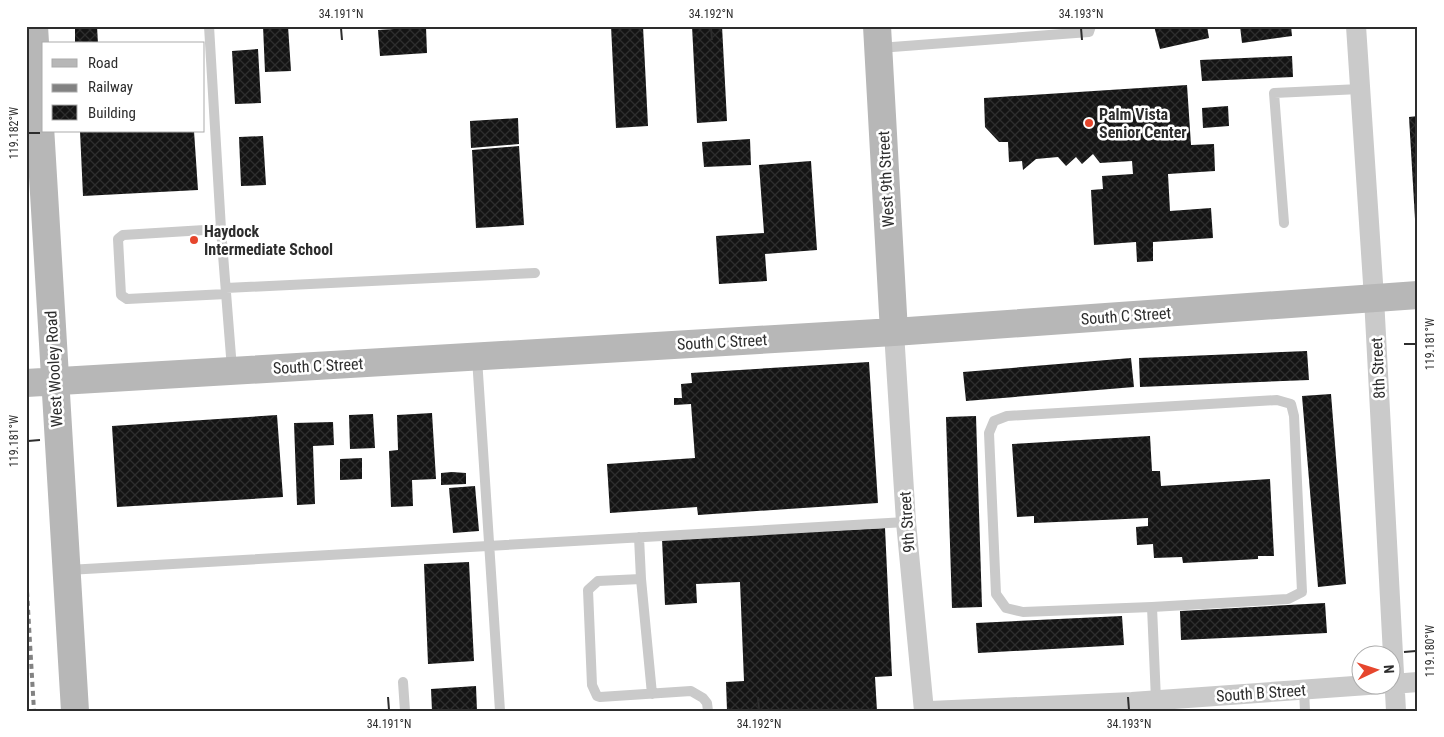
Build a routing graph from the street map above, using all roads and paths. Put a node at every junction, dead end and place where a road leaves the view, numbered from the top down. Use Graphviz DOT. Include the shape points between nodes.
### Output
graph roads {
  1 [pos="34,26"];
  2 [pos="209,26"];
  3 [pos="1092,26"];
  4 [pos="1356,26"];
  5 [pos="878,37"];
  6 [pos="1360,89"];
  7 [pos="1284,223"];
  8 [pos="221,229"];
  9 [pos="535,273"];
  10 [pos="226,291"];
  11 [pos="1418,295"];
  12 [pos="1374,298"];
  13 [pos="894,332"];
  14 [pos="477,357"];
  15 [pos="232,371"];
  16 [pos="55,381"];
  17 [pos="26,383"];
  18 [pos="906,522"];
  19 [pos="638,537"];
  20 [pos="489,546"];
  21 [pos="66,570"];
  22 [pos="641,579"];
  23 [pos="1152,608"];
  24 [pos="1387,644"];
  25 [pos="403,682"];
  26 [pos="1418,682"];
  27 [pos="1402,683"];
  28 [pos="1352,687"];
  29 [pos="1304,690"];
  30 [pos="652,694"];
  31 [pos="1392,694"];
  32 [pos="1156,700"];
  33 [pos="1132,706"];
  34 [pos="75,711"];
  35 [pos="405,711"];
  36 [pos="500,711"];
  37 [pos="708,711"];
  38 [pos="924,711"];
  39 [pos="930,711"];
  40 [pos="1305,711"];
  41 [pos="1396,711"];
  1 -- 16 [label="street, West Wooley Road"];
  2 -- 8 [label="lane"];
  3 -- 5 [label="lane" via="1089,32"];
  4 -- 6 [label="street, 8th Street"];
  5 -- 13 [label="street, West 9th Street"];
  6 -- 7 [label="lane" via="1274,93"];
  6 -- 12 [label="street, 8th Street"];
  8 -- 10 [label="lane"];
  8 -- 10 [label="lane" via="123,234 118,239 120,295 127,298"];
  9 -- 10 [label="lane"];
  10 -- 15 [label="lane"];
  11 -- 12 [label="street, South C Street"];
  12 -- 13 [label="street, South C Street"];
  12 -- 24 [label="street, 8th Street"];
  13 -- 14 [label="street, South C Street"];
  13 -- 18 [label="street, 9th Street"];
  14 -- 15 [label="street, South C Street"];
  14 -- 20 [label="lane"];
  15 -- 16 [label="street, South C Street"];
  16 -- 17 [label="street, South C Street"];
  16 -- 21 [label="street, West Wooley Road"];
  18 -- 19 [label="lane"];
  18 -- 38 [label="street, 9th Street"];
  19 -- 20 [label="lane"];
  19 -- 22 [label="lane"];
  20 -- 21 [label="lane"];
  20 -- 36 [label="lane"];
  21 -- 34 [label="street, West Wooley Road"];
  22 -- 30 [label="lane"];
  22 -- 30 [label="lane" via="598,581 588,590 592,685 600,697"];
  23 -- 23 [label="lane" via="1288,599 1302,592 1291,404 1277,400 1007,416 994,421 989,433 996,594 1006,608 1023,612"];
  23 -- 32 [label="lane"];
  25 -- 35 [label="lane"];
  26 -- 27 [label="street, South B Street"];
  28 -- 29 [label="street, South B Street"];
  29 -- 32 [label="street, South B Street"];
  29 -- 40 [label="lane"];
  30 -- 37 [label="lane" via="691,691 707,703"];
  31 -- 41 [label="street, 8th Street"];
  32 -- 33 [label="street, South B Street"];
  33 -- 39 [label="street, South B Street"];
}
